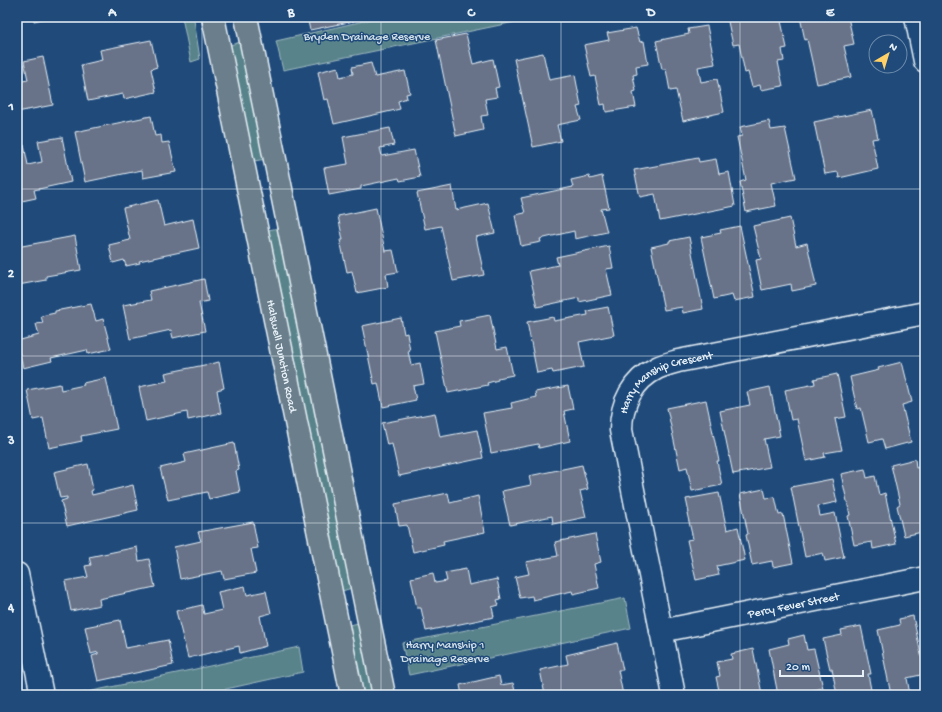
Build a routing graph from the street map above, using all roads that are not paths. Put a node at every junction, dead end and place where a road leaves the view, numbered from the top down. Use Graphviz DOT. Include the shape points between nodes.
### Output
graph roads {
  1 [pos="213,17"];
  2 [pos="246,17"];
  3 [pos="916,17"];
  4 [pos="925,61"];
  5 [pos="282,191"];
  6 [pos="251,197"];
  7 [pos="925,313"];
  8 [pos="17,574"];
  9 [pos="925,578"];
  10 [pos="661,631"];
  11 [pos="42,695"];
  12 [pos="352,695"];
  13 [pos="384,695"];
  14 [pos="674,695"];
  1 -- 6 [label="main road, Halswell Junction Road"];
  2 -- 5 [label="main road"];
  3 -- 4 [label="street"];
  5 -- 6 [label="main road"];
  5 -- 13 [label="main road"];
  6 -- 12 [label="main road, Halswell Junction Road"];
  7 -- 10 [label="street, Harry Manship Crescent" via="678,361 658,367 642,377 632,389 625,402 621,430"];
  8 -- 11 [label="street"];
  9 -- 10 [label="street, Percy Fever Street"];
  10 -- 14 [label="street, Harry Manship Crescent"];
}
